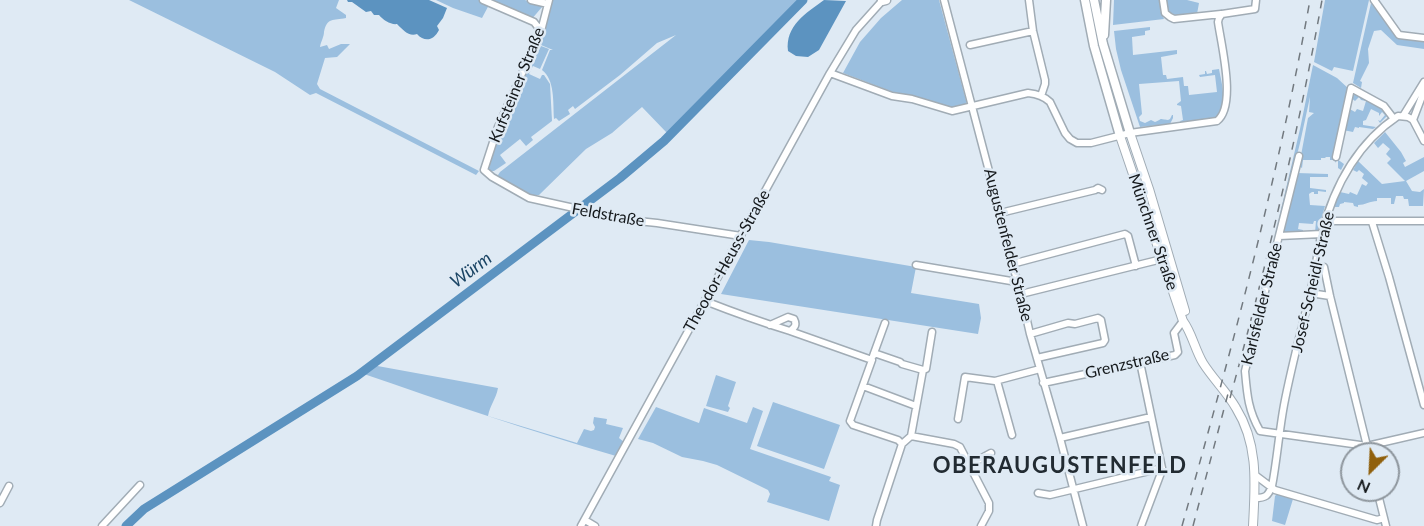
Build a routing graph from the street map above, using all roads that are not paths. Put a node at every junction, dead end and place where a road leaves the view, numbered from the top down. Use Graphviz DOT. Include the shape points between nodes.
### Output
graph roads {
  1 [pos="483,0"];
  2 [pos="531,0"];
  3 [pos="883,0"];
  4 [pos="944,0"];
  5 [pos="1029,0"];
  6 [pos="1079,0"];
  7 [pos="1085,0"];
  8 [pos="1094,0"];
  9 [pos="1106,0"];
  10 [pos="1163,0"];
  11 [pos="1256,0"];
  12 [pos="1374,0"];
  13 [pos="548,2"];
  14 [pos="1222,14"];
  15 [pos="541,31"];
  16 [pos="1033,31"];
  17 [pos="1424,38"];
  18 [pos="1092,40"];
  19 [pos="1103,44"];
  20 [pos="970,45"];
  21 [pos="830,73"];
  22 [pos="1424,82"];
  23 [pos="1424,91"];
  24 [pos="1041,96"];
  25 [pos="972,107"];
  26 [pos="1403,116"];
  27 [pos="1394,119"];
  28 [pos="1413,120"];
  29 [pos="1130,133"];
  30 [pos="1120,136"];
  31 [pos="1424,141"];
  32 [pos="1299,156"];
  33 [pos="1336,157"];
  34 [pos="484,170"];
  35 [pos="1102,190"];
  36 [pos="1000,213"];
  37 [pos="1326,221"];
  38 [pos="1424,221"];
  39 [pos="1372,222"];
  40 [pos="1322,234"];
  41 [pos="741,236"];
  42 [pos="1279,237"];
  43 [pos="1162,259"];
  44 [pos="1012,264"];
  45 [pos="916,265"];
  46 [pos="1136,266"];
  47 [pos="1324,267"];
  48 [pos="1017,282"];
  49 [pos="1310,293"];
  50 [pos="1020,294"];
  51 [pos="1330,296"];
  52 [pos="705,301"];
  53 [pos="885,323"];
  54 [pos="1185,324"];
  55 [pos="770,325"];
  56 [pos="790,331"];
  57 [pos="932,332"];
  58 [pos="1030,334"];
  59 [pos="873,356"];
  60 [pos="1037,358"];
  61 [pos="1140,362"];
  62 [pos="1040,369"];
  63 [pos="923,370"];
  64 [pos="997,381"];
  65 [pos="1043,382"];
  66 [pos="863,386"];
  67 [pos="1424,405"];
  68 [pos="916,406"];
  69 [pos="1151,417"];
  70 [pos="958,419"];
  71 [pos="1424,433"];
  72 [pos="1280,434"];
  73 [pos="1012,435"];
  74 [pos="911,436"];
  75 [pos="1060,438"];
  76 [pos="1340,442"];
  77 [pos="1366,442"];
  78 [pos="1385,442"];
  79 [pos="902,444"];
  80 [pos="991,453"];
  81 [pos="969,465"];
  82 [pos="1162,468"];
  83 [pos="1255,475"];
  84 [pos="140,485"];
  85 [pos="9,486"];
  86 [pos="1272,486"];
  87 [pos="1073,490"];
  88 [pos="1038,493"];
  89 [pos="1255,498"];
  90 [pos="1380,502"];
  91 [pos="0,503"];
  92 [pos="1384,518"];
  93 [pos="583,523"];
  94 [pos="102,526"];
  95 [pos="595,526"];
  96 [pos="876,526"];
  97 [pos="981,526"];
  98 [pos="1083,526"];
  99 [pos="1141,526"];
  100 [pos="1253,526"];
  101 [pos="1386,526"];
  1 -- 15 [label="street" via="534,22"];
  2 -- 13 [label="street"];
  3 -- 21 [label="street, Theodor-Heuss-Straße" via="856,30"];
  4 -- 25 [label="street, Augustenfelder Straße"];
  5 -- 16 [label="street"];
  6 -- 18 [label="highway"];
  7 -- 18 [label="highway"];
  8 -- 19 [label="highway"];
  9 -- 19 [label="highway"];
  10 -- 14 [label="street" via="1165,13 1174,18"];
  11 -- 14 [label="street" via="1255,9"];
  12 -- 17 [label="street" via="1401,37"];
  13 -- 15 [label="street, Kufsteiner Straße"];
  14 -- 29 [label="street" via="1218,22 1227,102 1221,118"];
  15 -- 34 [label="street, Kufsteiner Straße" via="498,127"];
  16 -- 20 [label="street"];
  16 -- 24 [label="street" via="1045,80"];
  18 -- 30 [label="highway"];
  19 -- 29 [label="highway"];
  21 -- 25 [label="street" via="892,96 952,111"];
  21 -- 41 [label="street, Theodor-Heuss-Straße"];
  22 -- 26 [label="street"];
  23 -- 28 [label="street"];
  24 -- 25 [label="street" via="1028,93"];
  24 -- 30 [label="street" via="1050,102 1065,133 1077,143 1090,144"];
  25 -- 36 [label="street, Augustenfelder Straße"];
  26 -- 27 [label="street, Josef-Scheidl-Straße"];
  26 -- 28 [label="street"];
  27 -- 33 [label="street" via="1384,106 1351,88"];
  27 -- 37 [label="street, Josef-Scheidl-Straße" via="1378,132 1342,178"];
  28 -- 31 [label="street"];
  29 -- 30 [label="street"];
  29 -- 54 [label="main road, Münchner Straße" via="1188,320"];
  30 -- 43 [label="main road, Münchner Straße"];
  32 -- 42 [label="street, Karlsfelder Straße"];
  34 -- 41 [label="street, Feldstraße" via="529,198 628,220"];
  35 -- 36 [label="street"];
  36 -- 44 [label="street, Augustenfelder Straße"];
  37 -- 39 [label="street"];
  37 -- 40 [label="street, Josef-Scheidl-Straße"];
  38 -- 39 [label="street"];
  39 -- 67 [label="street"];
  40 -- 42 [label="street"];
  40 -- 49 [label="street, Josef-Scheidl-Straße"];
  41 -- 52 [label="street, Theodor-Heuss-Straße"];
  42 -- 72 [label="street, Karlsfelder Straße" via="1245,371 1252,418 1260,431"];
  43 -- 46 [label="street"];
  43 -- 54 [label="main road, Münchner Straße"];
  44 -- 46 [label="street" via="1125,234"];
  44 -- 48 [label="street, Augustenfelder Straße"];
  45 -- 48 [label="street"];
  46 -- 50 [label="street"];
  47 -- 51 [label="street"];
  48 -- 50 [label="street, Augustenfelder Straße"];
  49 -- 51 [label="street"];
  49 -- 72 [label="street, Josef-Scheidl-Straße"];
  50 -- 58 [label="street, Augustenfelder Straße"];
  51 -- 77 [label="street"];
  52 -- 55 [label="street"];
  52 -- 93 [label="street, Theodor-Heuss-Straße"];
  53 -- 59 [label="street"];
  54 -- 61 [label="street, Grenzstraße" via="1174,333 1177,354"];
  54 -- 83 [label="main road, Münchner Straße" via="1202,360 1243,419"];
  55 -- 56 [label="street"];
  55 -- 56 [label="street" via="791,317 796,325"];
  56 -- 59 [label="street"];
  57 -- 63 [label="street"];
  58 -- 60 [label="street, Augustenfelder Straße"];
  58 -- 60 [label="street" via="1068,323 1101,320 1103,343"];
  59 -- 63 [label="street"];
  59 -- 66 [label="street"];
  60 -- 62 [label="street, Augustenfelder Straße"];
  61 -- 65 [label="street, Grenzstraße"];
  61 -- 69 [label="street"];
  62 -- 64 [label="street"];
  62 -- 65 [label="street, Augustenfelder Straße"];
  63 -- 68 [label="street"];
  64 -- 70 [label="street" via="965,377"];
  64 -- 73 [label="street"];
  65 -- 75 [label="street, Augustenfelder Straße"];
  66 -- 68 [label="street"];
  66 -- 79 [label="street" via="851,423"];
  68 -- 74 [label="street"];
  69 -- 75 [label="street"];
  69 -- 82 [label="street"];
  71 -- 78 [label="street"];
  72 -- 76 [label="street, Karlsfelder Straße"];
  72 -- 86 [label="street, Josef-Scheidl-Straße"];
  74 -- 79 [label="street"];
  74 -- 81 [label="street" via="960,447"];
  75 -- 87 [label="street, Augustenfelder Straße"];
  79 -- 96 [label="street"];
  80 -- 81 [label="street"];
  81 -- 97 [label="street" via="989,503"];
  82 -- 87 [label="street"];
  82 -- 99 [label="street"];
  83 -- 86 [label="street"];
  83 -- 89 [label="main road, Münchner Straße"];
  84 -- 94 [label="street"];
  85 -- 91 [label="street"];
  86 -- 89 [label="street" via="1268,495"];
  86 -- 92 [label="street" via="1377,520"];
  87 -- 88 [label="street" via="1050,495"];
  87 -- 98 [label="street, Augustenfelder Straße"];
  89 -- 100 [label="main road, Münchner Straße"];
  90 -- 92 [label="street"];
  92 -- 101 [label="street"];
  93 -- 95 [label="street"];
}
